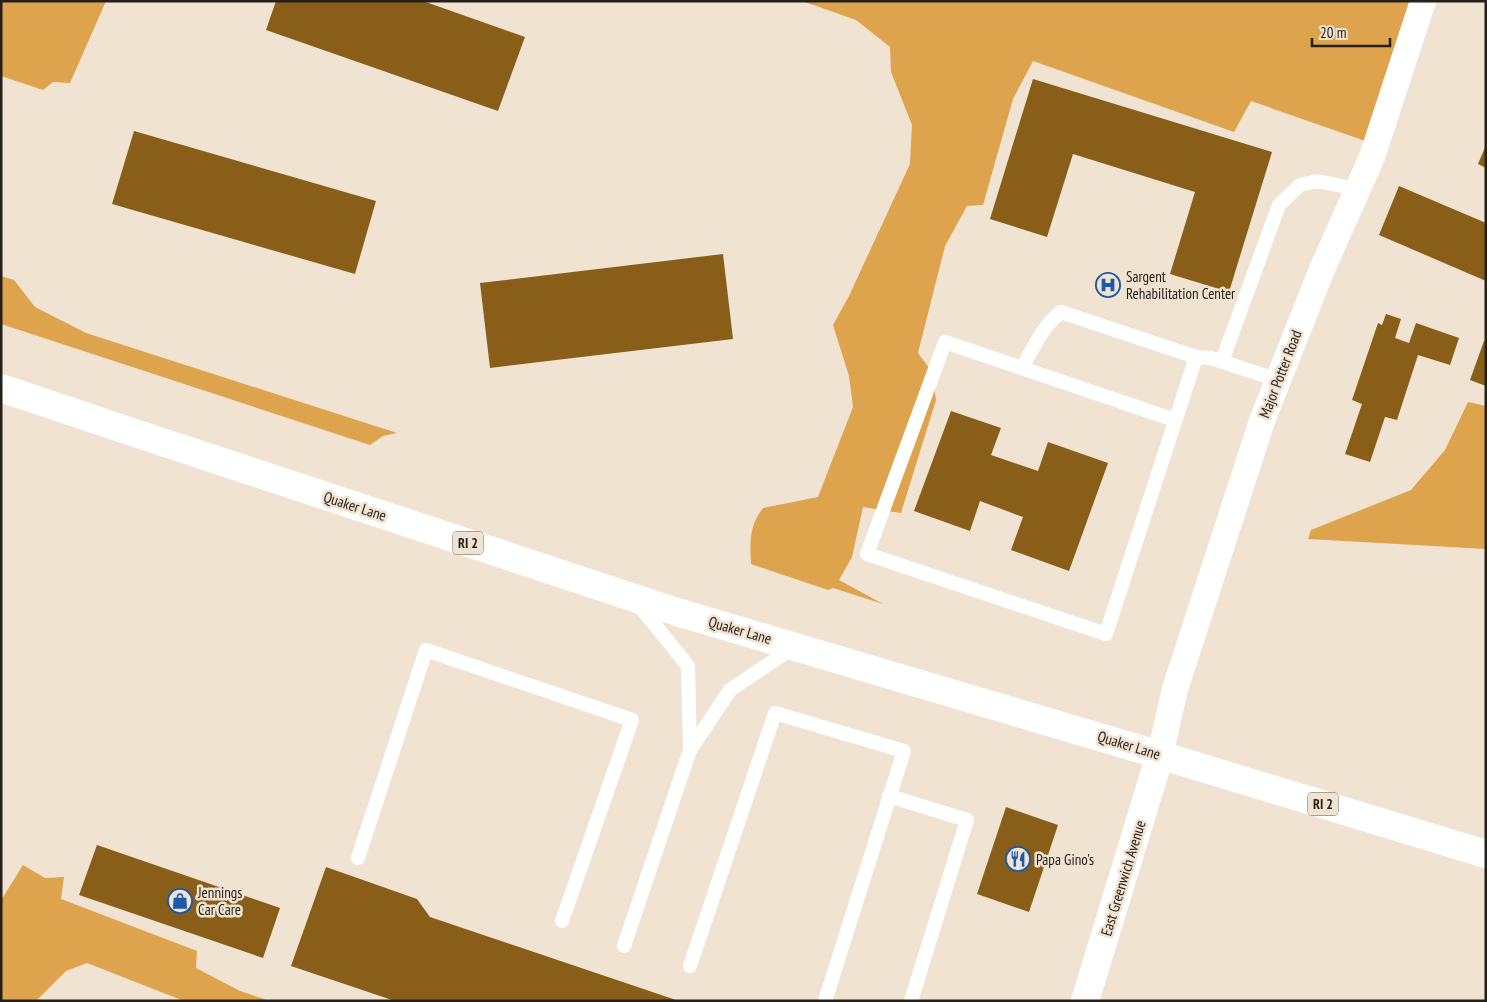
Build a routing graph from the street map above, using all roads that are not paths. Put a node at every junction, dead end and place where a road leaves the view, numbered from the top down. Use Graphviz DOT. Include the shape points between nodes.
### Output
graph roads {
  1 [pos="1423,1"];
  2 [pos="1357,190"];
  3 [pos="1196,357"];
  4 [pos="1222,361"];
  5 [pos="1022,368"];
  6 [pos="1278,380"];
  7 [pos="1,388"];
  8 [pos="1175,420"];
  9 [pos="632,597"];
  10 [pos="795,646"];
  11 [pos="690,750"];
  12 [pos="1160,755"];
  13 [pos="890,796"];
  14 [pos="1486,854"];
  15 [pos="358,858"];
  16 [pos="562,921"];
  17 [pos="624,946"];
  18 [pos="690,966"];
  19 [pos="825,1001"];
  20 [pos="911,1001"];
  21 [pos="1086,1001"];
  1 -- 2 [label="street, Major Potter Road" via="1372,157"];
  2 -- 4 [label="lane" via="1317,181 1300,185 1279,205"];
  2 -- 6 [label="street, Major Potter Road"];
  3 -- 4 [label="lane"];
  3 -- 5 [label="lane" via="1061,312 1043,333"];
  3 -- 8 [label="lane"];
  4 -- 6 [label="lane"];
  5 -- 8 [label="lane"];
  5 -- 8 [label="lane" via="945,342 867,554 1106,634"];
  6 -- 12 [label="street, Major Potter Road" via="1175,689"];
  7 -- 9 [label="main road, Quaker Lane / RI 2"];
  9 -- 10 [label="main road, Quaker Lane / RI 2"];
  9 -- 11 [label="lane" via="688,666"];
  10 -- 11 [label="lane" via="730,690"];
  10 -- 12 [label="main road, Quaker Lane / RI 2"];
  11 -- 17 [label="lane"];
  12 -- 14 [label="main road, Quaker Lane / RI 2"];
  12 -- 21 [label="main road, East Greenwich Avenue"];
  13 -- 18 [label="lane" via="904,751 775,713"];
  13 -- 19 [label="lane"];
  13 -- 20 [label="lane" via="967,820"];
  15 -- 16 [label="lane" via="426,650 632,720"];
}
